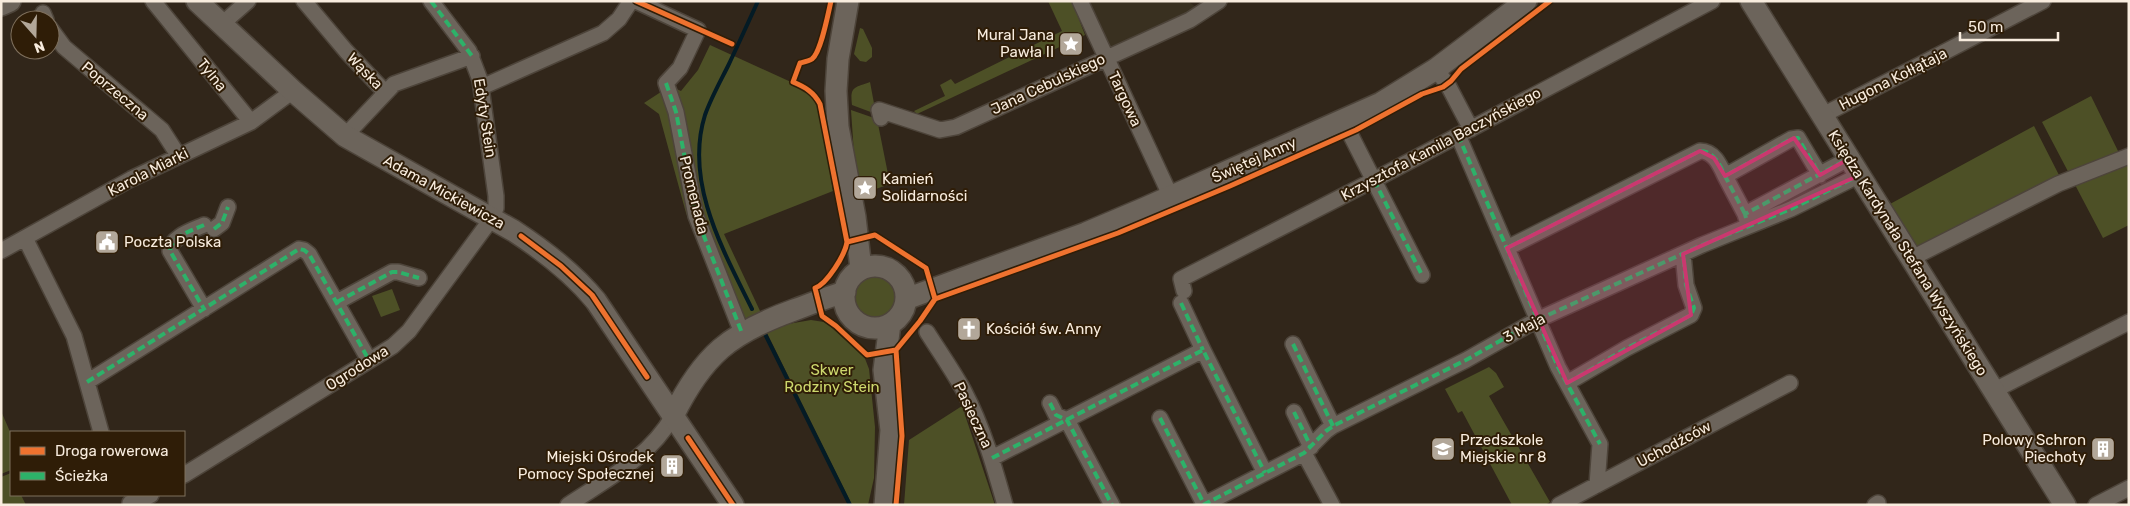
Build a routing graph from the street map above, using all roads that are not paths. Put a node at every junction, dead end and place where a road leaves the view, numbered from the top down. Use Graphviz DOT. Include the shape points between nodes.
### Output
graph roads {
  1 [pos="10,1"];
  2 [pos="152,1"];
  3 [pos="197,1"];
  4 [pos="248,1"];
  5 [pos="304,1"];
  6 [pos="432,1"];
  7 [pos="631,1"];
  8 [pos="636,1"];
  9 [pos="848,1"];
  10 [pos="1080,1"];
  11 [pos="1526,1"];
  12 [pos="1712,1"];
  13 [pos="1751,1"];
  14 [pos="2043,1"];
  15 [pos="1217,2"];
  16 [pos="1,5"];
  17 [pos="222,24"];
  18 [pos="60,42"];
  19 [pos="472,56"];
  20 [pos="1105,57"];
  21 [pos="1436,69"];
  22 [pos="482,87"];
  23 [pos="293,91"];
  24 [pos="385,92"];
  25 [pos="1823,115"];
  26 [pos="881,118"];
  27 [pos="1343,120"];
  28 [pos="251,122"];
  29 [pos="1464,132"];
  30 [pos="345,136"];
  31 [pos="178,155"];
  32 [pos="2129,156"];
  33 [pos="1855,166"];
  34 [pos="1820,175"];
  35 [pos="1725,176"];
  36 [pos="1374,180"];
  37 [pos="1171,197"];
  38 [pos="228,207"];
  39 [pos="492,218"];
  40 [pos="1747,220"];
  41 [pos="25,238"];
  42 [pos="1507,248"];
  43 [pos="1,251"];
  44 [pos="1684,254"];
  45 [pos="1912,258"];
  46 [pos="870,267"];
  47 [pos="1422,275"];
  48 [pos="419,278"];
  49 [pos="904,290"];
  50 [pos="846,300"];
  51 [pos="337,302"];
  52 [pos="204,309"];
  53 [pos="1537,320"];
  54 [pos="2129,322"];
  55 [pos="890,324"];
  56 [pos="870,327"];
  57 [pos="926,332"];
  58 [pos="742,333"];
  59 [pos="1293,344"];
  60 [pos="1203,350"];
  61 [pos="369,360"];
  62 [pos="884,370"];
  63 [pos="87,382"];
  64 [pos="1567,383"];
  65 [pos="1790,383"];
  66 [pos="1993,391"];
  67 [pos="1050,402"];
  68 [pos="1294,412"];
  69 [pos="673,416"];
  70 [pos="1160,418"];
  71 [pos="1067,420"];
  72 [pos="1333,426"];
  73 [pos="101,431"];
  74 [pos="1308,450"];
  75 [pos="992,458"];
  76 [pos="185,474"];
  77 [pos="1265,474"];
  78 [pos="1597,485"];
  79 [pos="2129,488"];
  80 [pos="149,496"];
  81 [pos="127,501"];
  82 [pos="1203,504"];
  83 [pos="568,505"];
  84 [pos="733,505"];
  85 [pos="885,505"];
  86 [pos="1005,505"];
  87 [pos="1112,505"];
  88 [pos="1332,505"];
  89 [pos="1559,505"];
  90 [pos="2065,505"];
  91 [pos="2096,505"];
  1 -- 16 [label="street"];
  2 -- 28 [label="street, Tylna"];
  3 -- 17 [label="street, Adama Mickiewicza"];
  4 -- 17 [label="street"];
  5 -- 24 [label="street, Wąska"];
  6 -- 19 [label="street, Edyty Stein"];
  7 -- 22 [label="street" via="619,20 603,33"];
  8 -- 58 [label="street, Promenada" via="698,30 680,68 666,83 676,112 696,216"];
  9 -- 46 [label="street" via="838,59 838,127 855,217"];
  10 -- 20 [label="street, Targowa"];
  11 -- 21 [label="street, Świętej Anny"];
  12 -- 29 [label="street, Krzysztofa Kamila Baczyńskiego"];
  13 -- 25 [label="street, Księdza Kardynała Stefana Wyszyńskiego"];
  14 -- 25 [label="street, Hugona Kołłątaja"];
  15 -- 20 [label="street, Jana Cebulskiego" via="1190,20"];
  17 -- 23 [label="street, Adama Mickiewicza"];
  18 -- 31 [label="street, Poprzeczna" via="162,130"];
  19 -- 22 [label="street, Edyty Stein"];
  19 -- 24 [label="street, Wąska" via="399,82"];
  20 -- 26 [label="street, Jana Cebulskiego" via="948,130 931,128 879,110"];
  20 -- 37 [label="street, Targowa"];
  21 -- 27 [label="street, Świętej Anny" via="1386,100"];
  21 -- 29 [label="street" via="1449,87"];
  22 -- 39 [label="street, Edyty Stein" via="496,196"];
  23 -- 28 [label="street, Karola Miarki"];
  23 -- 30 [label="street, Adama Mickiewicza"];
  24 -- 30 [label="street"];
  25 -- 33 [label="street, Księdza Kardynała Stefana Wyszyńskiego"];
  27 -- 36 [label="street"];
  27 -- 37 [label="street, Świętej Anny"];
  28 -- 31 [label="street, Karola Miarki"];
  29 -- 36 [label="street, Krzysztofa Kamila Baczyńskiego"];
  29 -- 42 [label="street"];
  30 -- 39 [label="street, Adama Mickiewicza"];
  31 -- 41 [label="street, Karola Miarki"];
  32 -- 45 [label="street" via="2058,184"];
  33 -- 34 [label="street"];
  33 -- 40 [label="street, 3 Maja" via="1791,209"];
  33 -- 45 [label="street, Księdza Kardynała Stefana Wyszyńskiego"];
  34 -- 35 [label="street" via="1800,141 1794,138"];
  34 -- 40 [label="street"];
  35 -- 40 [label="street"];
  35 -- 42 [label="street" via="1714,158 1700,151"];
  36 -- 47 [label="street"];
  36 -- 60 [label="street, Krzysztofa Kamila Baczyńskiego" via="1180,279 1183,297"];
  37 -- 49 [label="street, Świętej Anny" via="1008,262 960,278"];
  38 -- 52 [label="street" via="222,223 175,240 170,247"];
  39 -- 61 [label="street, Ogrodowa" via="409,331 393,346"];
  39 -- 69 [label="street, Adama Mickiewicza" via="537,247 592,295"];
  40 -- 44 [label="street, 3 Maja"];
  41 -- 43 [label="street, Karola Miarki"];
  41 -- 63 [label="street" via="74,336"];
  42 -- 53 [label="street"];
  44 -- 53 [label="street, 3 Maja"];
  44 -- 64 [label="street" via="1686,285 1694,308 1691,315"];
  45 -- 66 [label="street, Księdza Kardynała Stefana Wyszyńskiego"];
  46 -- 49 [label="street" via="887,268"];
  46 -- 50 [label="street" via="854,275"];
  48 -- 51 [label="street" via="392,272"];
  49 -- 55 [label="street" via="901,313"];
  50 -- 56 [label="street" via="856,320"];
  50 -- 58 [label="street" via="772,317"];
  51 -- 52 [label="street" via="309,254 299,249"];
  51 -- 61 [label="street"];
  52 -- 63 [label="street"];
  53 -- 64 [label="street"];
  53 -- 72 [label="street, 3 Maja" via="1460,363"];
  54 -- 66 [label="street"];
  55 -- 56 [label="street"];
  55 -- 62 [label="street"];
  56 -- 62 [label="street"];
  57 -- 75 [label="street, Pasieczna" via="963,389"];
  58 -- 69 [label="street" via="707,362"];
  59 -- 72 [label="street"];
  60 -- 71 [label="street"];
  60 -- 77 [label="street"];
  61 -- 76 [label="street, Ogrodowa"];
  62 -- 85 [label="street" via="890,430"];
  63 -- 73 [label="street"];
  64 -- 78 [label="street" via="1600,444"];
  65 -- 78 [label="street, Uchodźców"];
  66 -- 90 [label="street, Księdza Kardynała Stefana Wyszyńskiego"];
  67 -- 71 [label="street" via="1056,415"];
  68 -- 74 [label="street"];
  69 -- 83 [label="street" via="660,437 639,458"];
  69 -- 84 [label="street, Adama Mickiewicza"];
  70 -- 82 [label="street"];
  71 -- 75 [label="street"];
  71 -- 87 [label="street"];
  72 -- 74 [label="street, 3 Maja"];
  74 -- 77 [label="street, 3 Maja"];
  74 -- 88 [label="street"];
  75 -- 86 [label="street, Pasieczna"];
  77 -- 82 [label="street, 3 Maja"];
  78 -- 89 [label="street, Uchodźców"];
  79 -- 91 [label="street"];
  80 -- 81 [label="street"];
}
